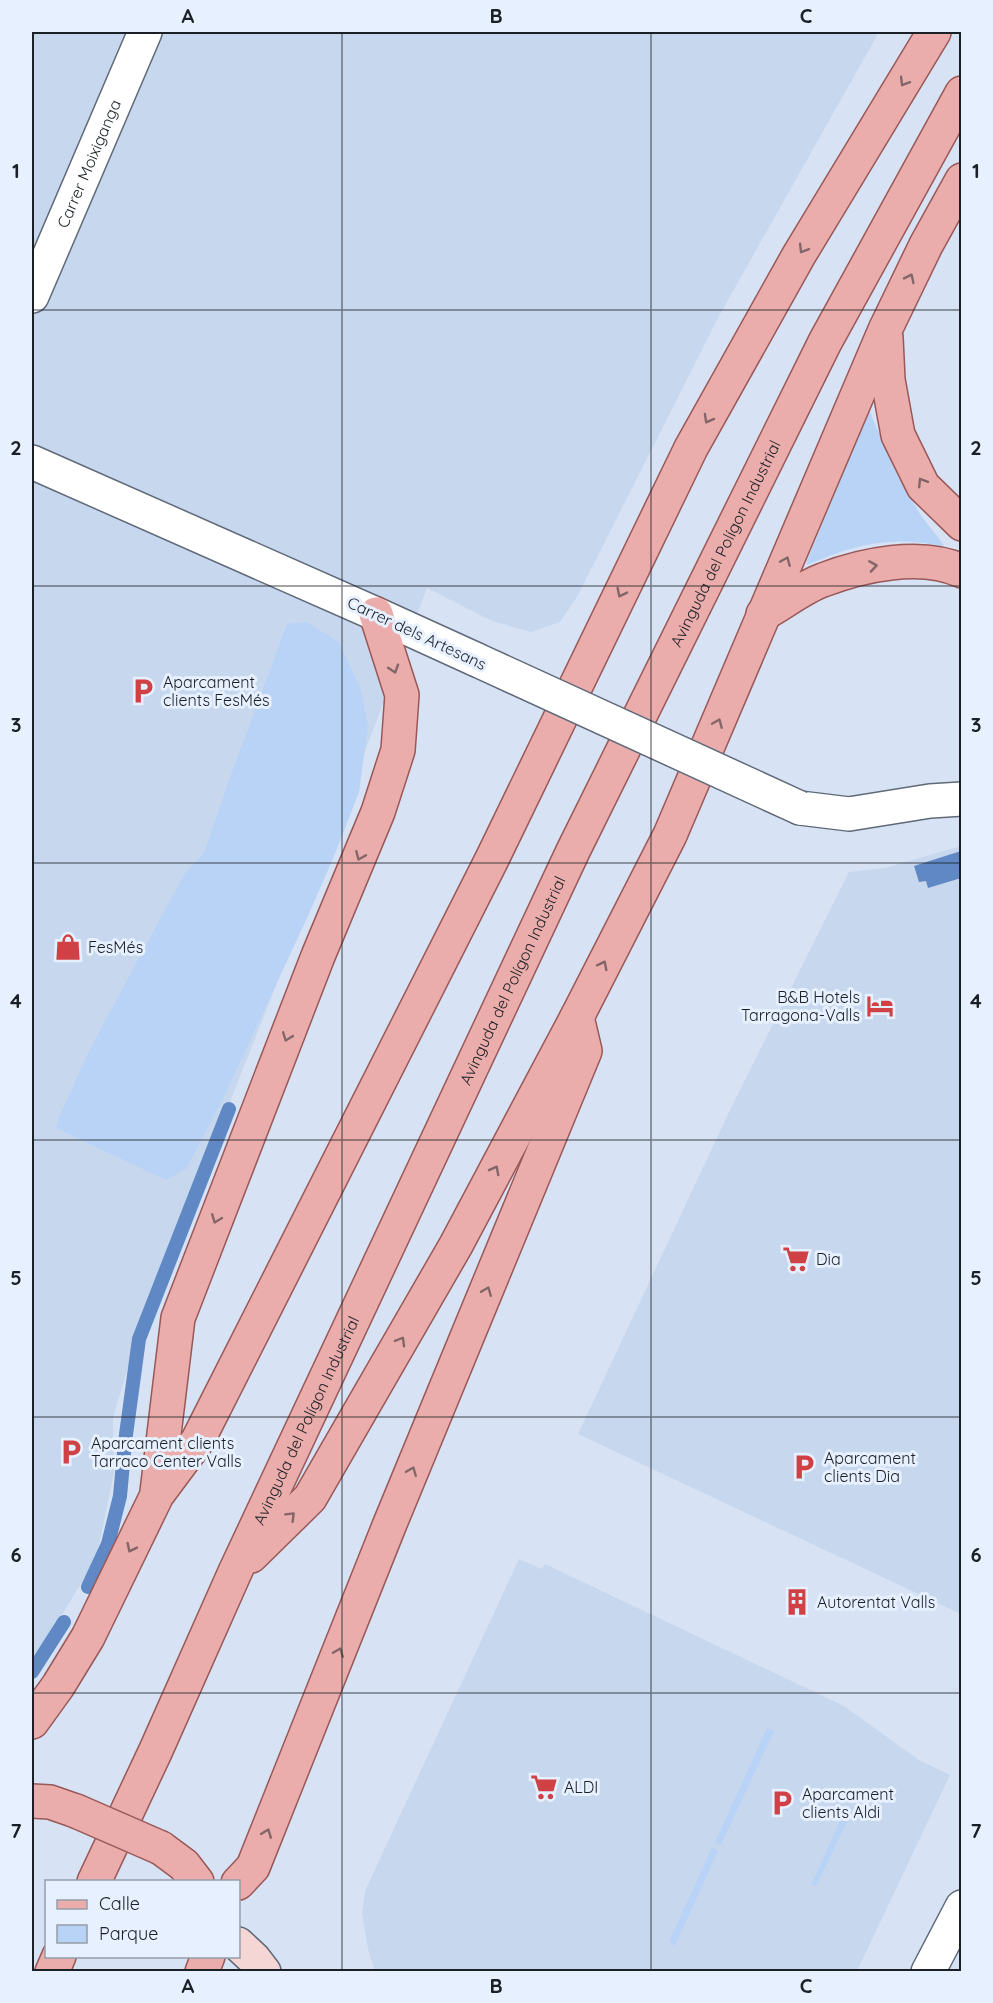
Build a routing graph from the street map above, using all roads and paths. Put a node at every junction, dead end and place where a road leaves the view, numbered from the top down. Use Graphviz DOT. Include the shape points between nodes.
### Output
graph roads {
  1 [pos="145,32"];
  2 [pos="934,32"];
  3 [pos="962,93"];
  4 [pos="962,180"];
  5 [pos="32,296"];
  6 [pos="885,330"];
  7 [pos="32,462"];
  8 [pos="962,524"];
  9 [pos="962,572"];
  10 [pos="376,614"];
  11 [pos="763,614"];
  12 [pos="962,776"];
  13 [pos="946,800"];
  14 [pos="577,1017"];
  15 [pos="157,1495"];
  16 [pos="235,1572"];
  17 [pos="32,1722"];
  18 [pos="32,1801"];
  19 [pos="94,1880"];
  20 [pos="196,1880"];
  21 [pos="240,1881"];
  22 [pos="962,1907"];
  23 [pos="240,1946"];
  24 [pos="264,1971"];
  25 [pos="928,1971"];
  1 -- 5 [label="street, Carrer Moixiganga"];
  2 -- 15 [label="main road, one-way" via="799,255 691,448 492,859 198,1440"];
  3 -- 16 [label="main road, Avinguda del Polígon Industrial" via="825,342 698,596 573,851"];
  6 -- 4 [label="main road, one-way"];
  8 -- 6 [label="main road, one-way" via="923,486 898,435 888,380"];
  11 -- 6 [label="main road, one-way"];
  7 -- 10 [label="street, Carrer dels Artesans"];
  11 -- 9 [label="main road, one-way" via="820,581 871,565 921,562"];
  10 -- 13 [label="street, Carrer dels Artesans, bridge" via="800,808 849,814"];
  10 -- 15 [label="main road, one-way" via="402,695 398,750 378,812 178,1318"];
  14 -- 11 [label="main road, one-way" via="670,835"];
  12 -- 13 [label="street"];
  16 -- 14 [label="main road, one-way" via="310,1498 456,1245"];
  21 -- 14 [label="main road, one-way" via="253,1867 585,1051"];
  15 -- 17 [label="main road, one-way" via="88,1637"];
  16 -- 19 [label="main road, Avinguda del Polígon Industrial"];
  18 -- 20 [label="main road, bridge" via="50,1802 76,1811 161,1848"];
  22 -- 25 [label="street"];
  23 -- 24 [label="main road"];
}
